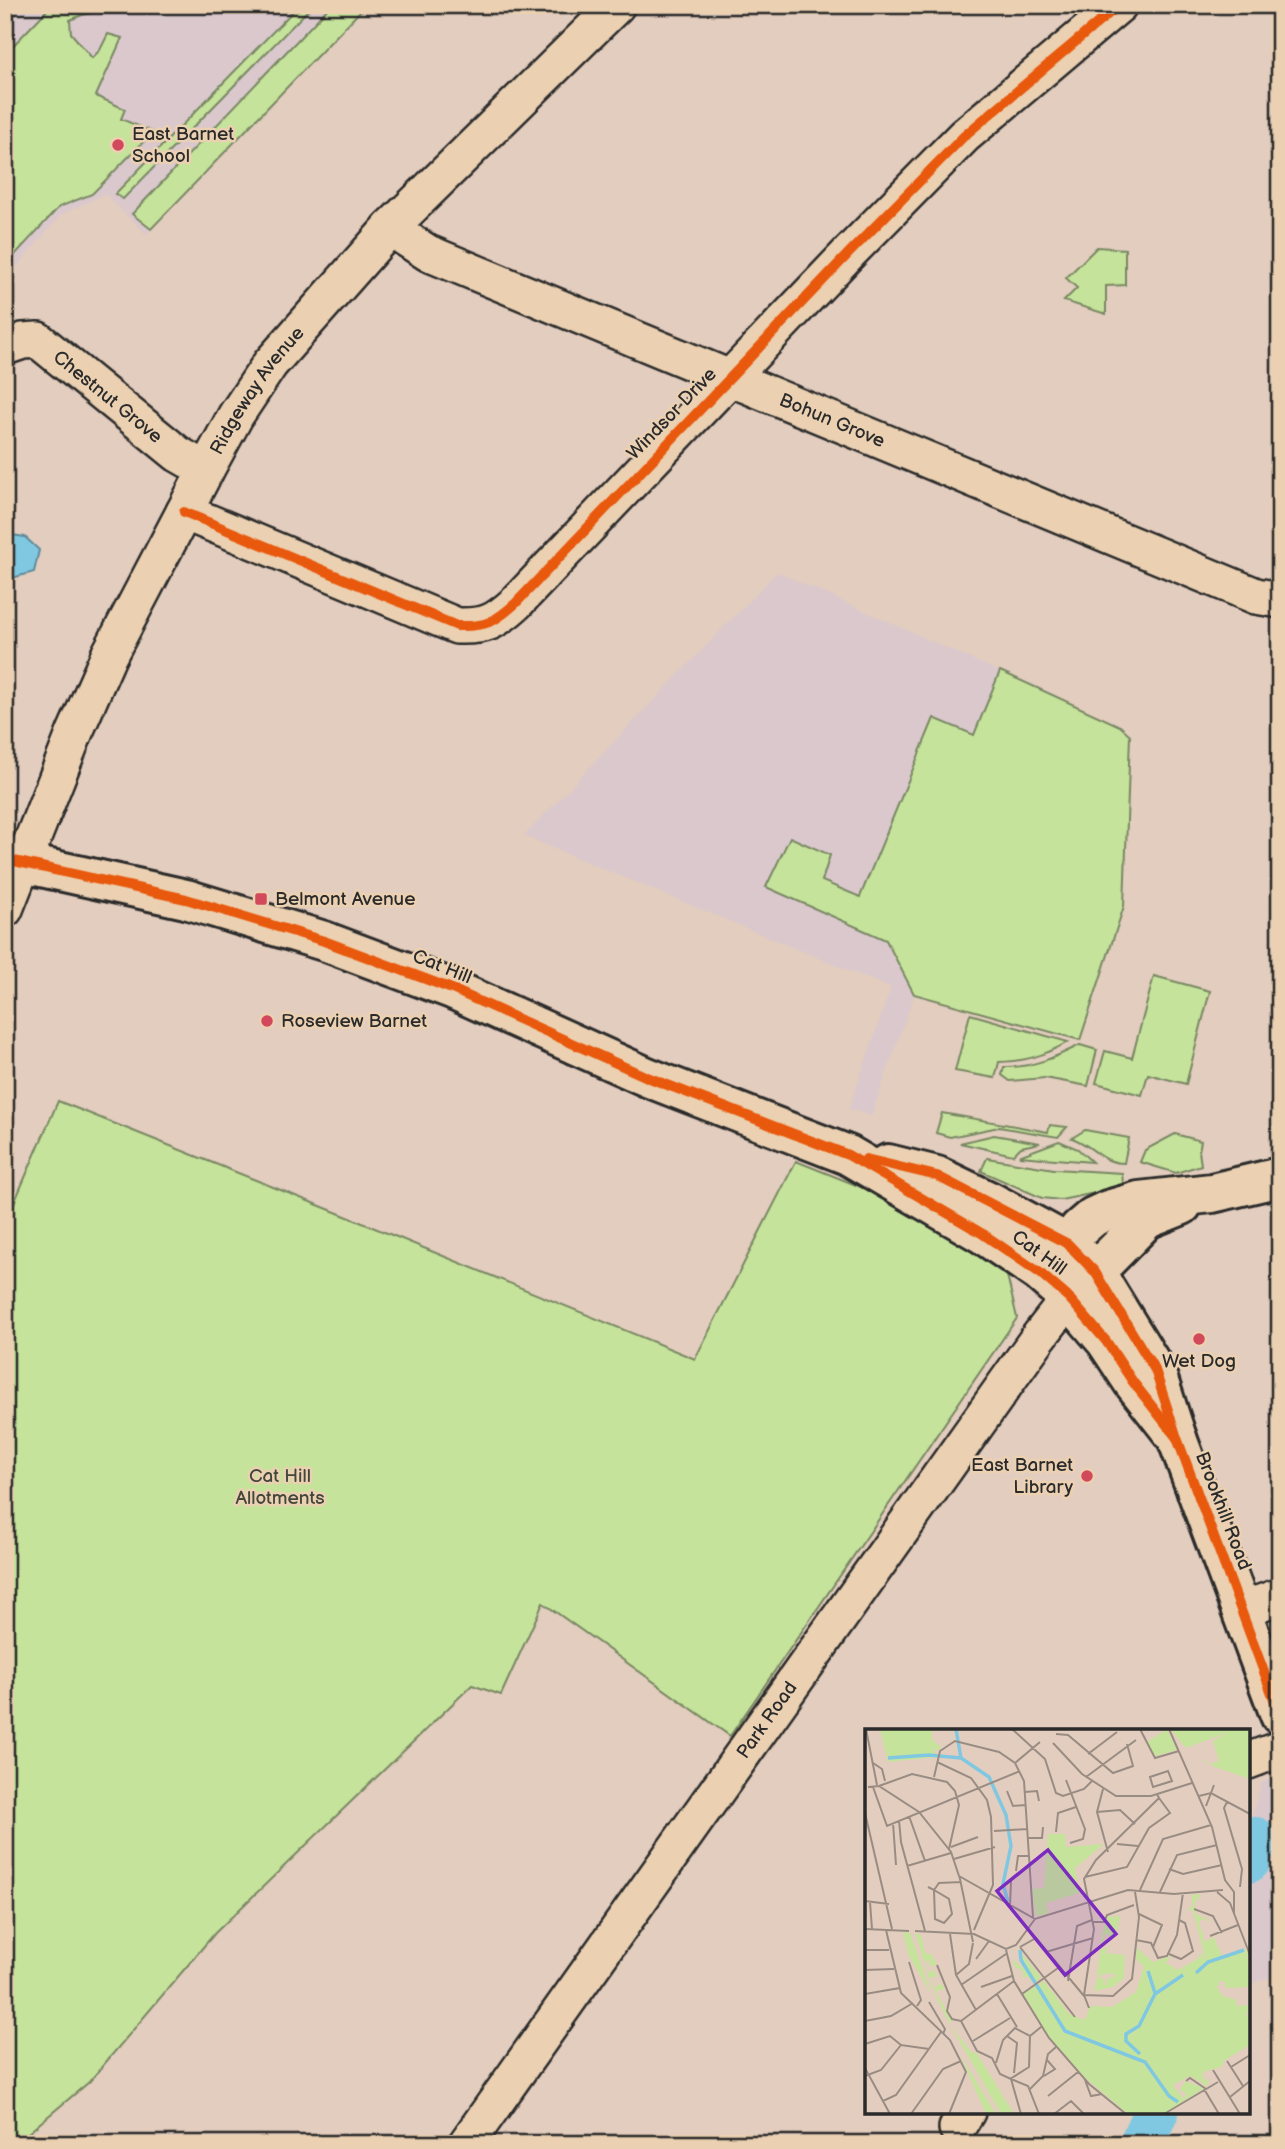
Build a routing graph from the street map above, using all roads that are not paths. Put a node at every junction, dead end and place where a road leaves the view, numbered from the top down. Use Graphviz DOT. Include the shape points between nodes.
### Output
graph roads {
  1 [pos="617,5"];
  2 [pos="1119,5"];
  3 [pos="390,228"];
  4 [pos="5,347"];
  5 [pos="731,378"];
  6 [pos="206,470"];
  7 [pos="184,512"];
  8 [pos="1280,600"];
  9 [pos="15,861"];
  10 [pos="5,909"];
  11 [pos="848,1155"];
  12 [pos="1280,1177"];
  13 [pos="1212,1193"];
  14 [pos="1068,1244"];
  15 [pos="1082,1285"];
  16 [pos="1280,1597"];
  17 [pos="1241,1610"];
  18 [pos="1280,1715"];
  19 [pos="1280,1749"];
  20 [pos="1250,1760"];
  21 [pos="466,2144"];
  1 -- 3 [label="street, Ridgeway Avenue"];
  2 -- 5 [label="street, Windsor Drive" via="964,136"];
  3 -- 5 [label="street, Bohun Grove" via="428,253"];
  3 -- 6 [label="street, Ridgeway Avenue" via="270,364"];
  4 -- 6 [label="street, Chestnut Grove" via="38,340 177,454"];
  5 -- 7 [label="street, Windsor Drive" via="516,603 498,619 479,627 457,626"];
  5 -- 8 [label="street, Bohun Grove" via="1256,596"];
  6 -- 7 [label="street, Ridgeway Avenue"];
  7 -- 9 [label="street, Ridgeway Avenue" via="109,654"];
  9 -- 10 [label="street"];
  9 -- 11 [label="main road, Cat Hill" via="186,900 360,954 513,1015 647,1077"];
  11 -- 14 [label="main road, Cat Hill" via="937,1175"];
  11 -- 15 [label="main road, Cat Hill" via="1040,1273"];
  12 -- 13 [label="main road, Cat Hill"];
  13 -- 14 [label="main road, Cat Hill" via="1139,1201 1108,1210 1093,1217"];
  13 -- 15 [label="main road, Cat Hill" via="1147,1219"];
  14 -- 15 [label="main road, Cat Hill"];
  15 -- 17 [label="main road, Brookhill Road" via="1106,1341 1177,1438"];
  15 -- 21 [label="street, Park Road" via="1038,1338"];
  16 -- 17 [label="street"];
  17 -- 18 [label="main road, Brookhill Road"];
  19 -- 20 [label="street"];
}
